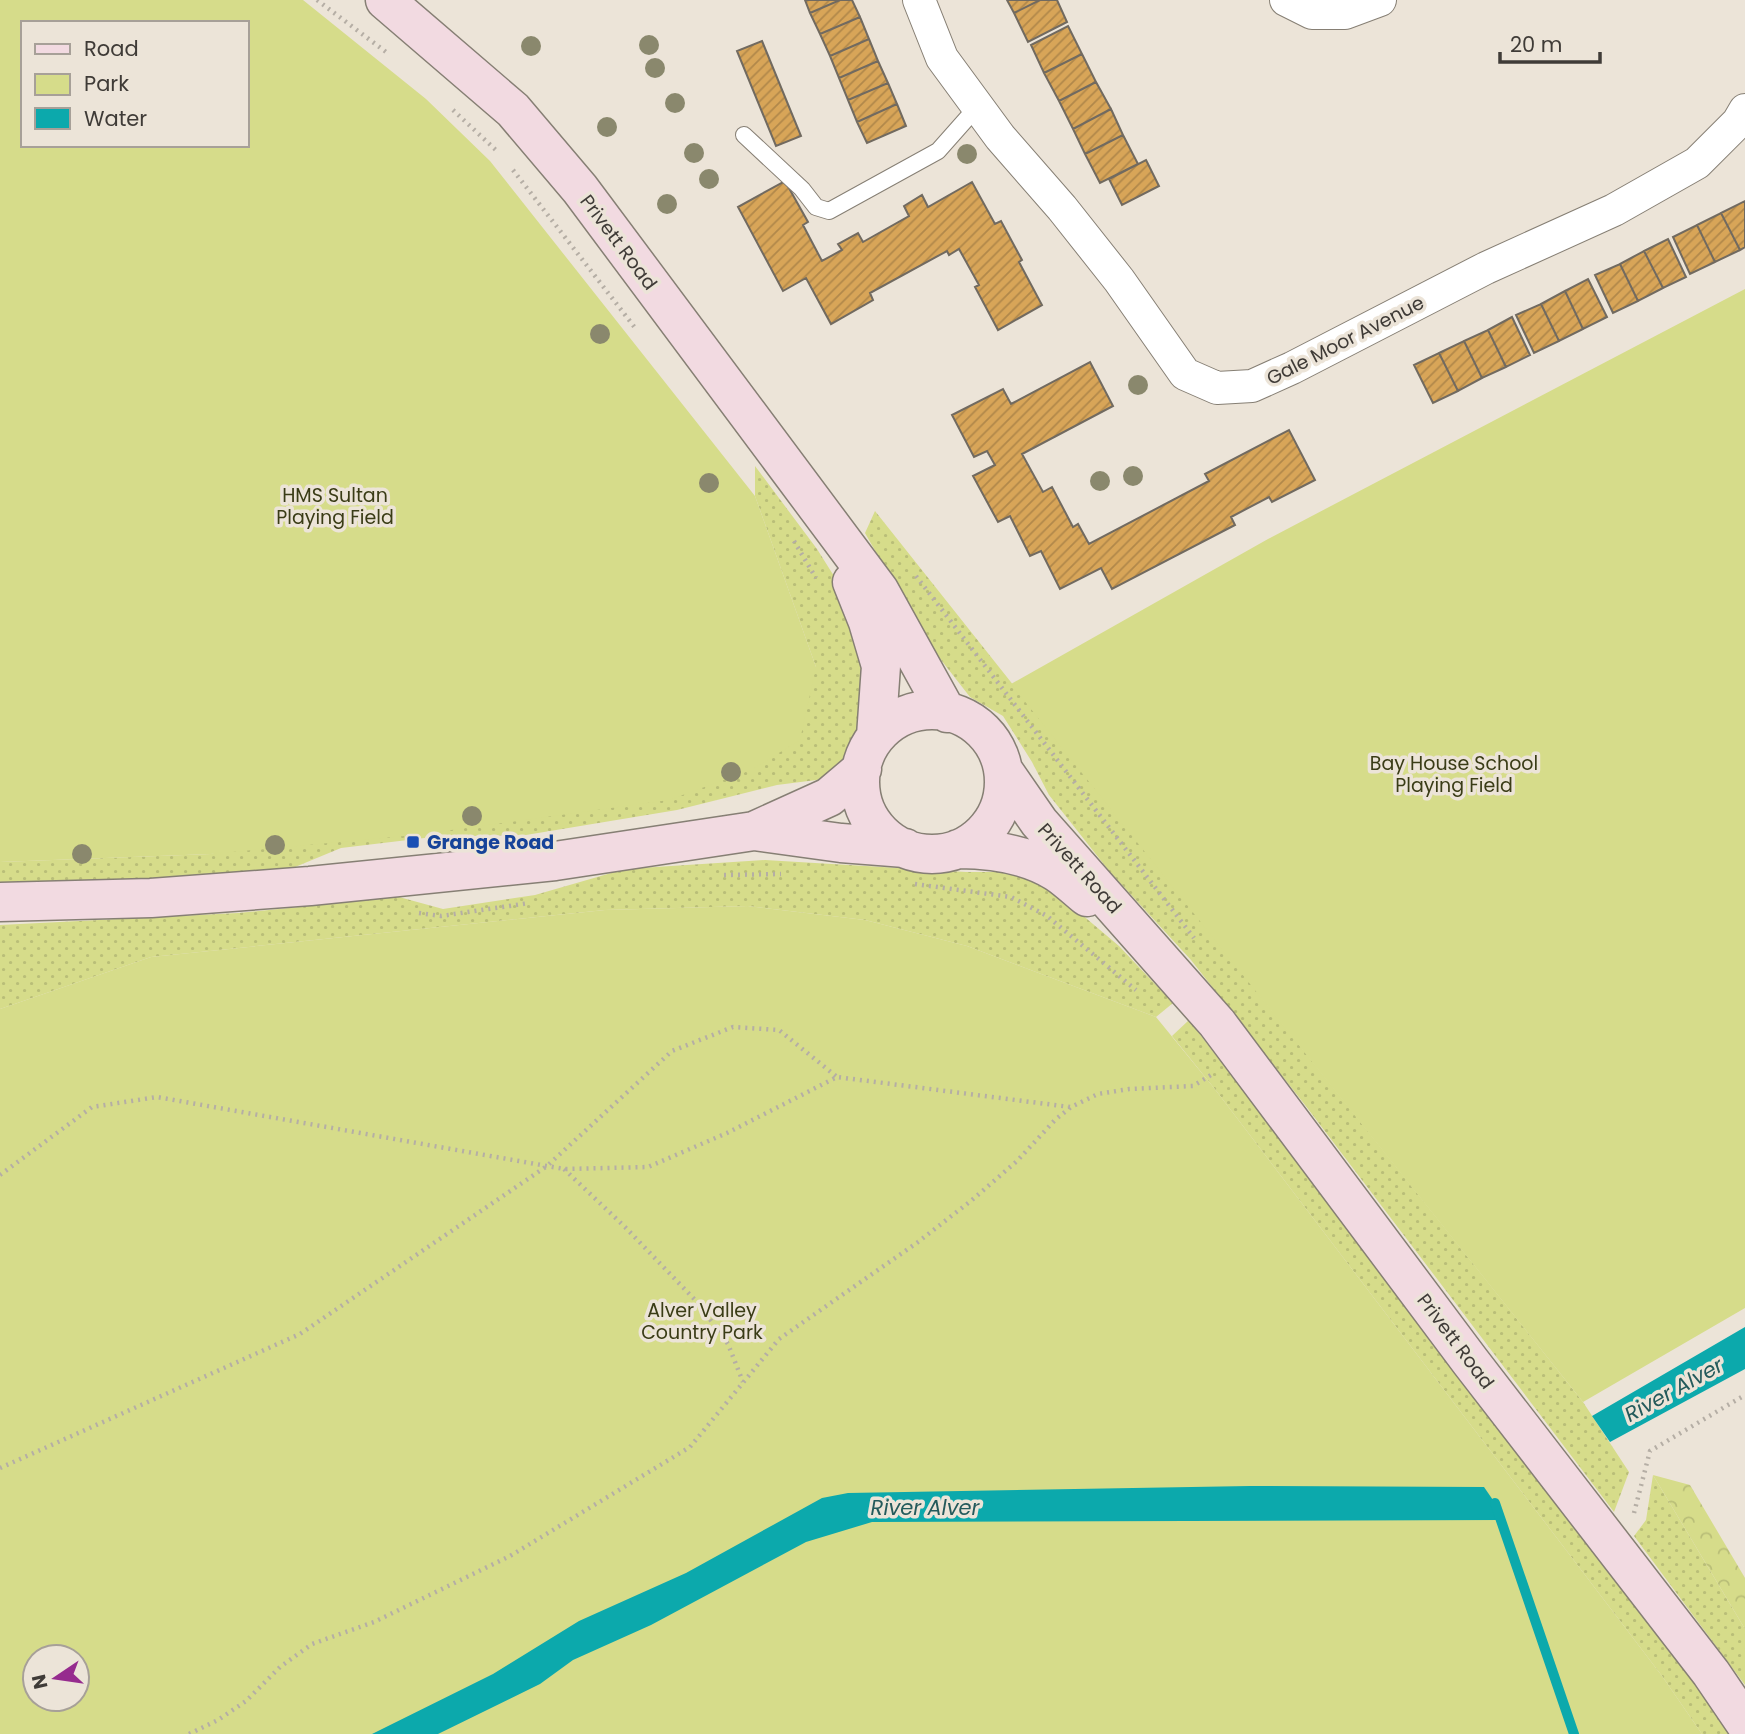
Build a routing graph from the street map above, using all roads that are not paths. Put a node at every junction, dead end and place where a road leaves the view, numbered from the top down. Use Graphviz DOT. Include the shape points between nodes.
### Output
graph roads {
  1 [pos="385,0"];
  2 [pos="919,0"];
  3 [pos="1286,0"];
  4 [pos="1380,0"];
  5 [pos="976,107"];
  6 [pos="1745,110"];
  7 [pos="744,135"];
  8 [pos="822,512"];
  9 [pos="947,713"];
  10 [pos="869,752"];
  11 [pos="1003,770"];
  12 [pos="754,831"];
  13 [pos="958,849"];
  14 [pos="904,865"];
  15 [pos="0,902"];
  16 [pos="1163,961"];
  17 [pos="1745,1723"];
  1 -- 8 [label="main road, Privett Road" via="513,110 580,189"];
  2 -- 5 [label="street, Gale Moor Avenue" via="942,58"];
  3 -- 4 [label="street" via="1312,13 1345,13"];
  5 -- 6 [label="street, Gale Moor Avenue" via="1119,280 1185,374 1217,388 1252,386 1486,268 1614,210 1698,163"];
  5 -- 7 [label="lane" via="938,151 829,211 816,207"];
  8 -- 9 [label="main road, Privett Road" via="879,590"];
  8 -- 10 [label="main road, Privett Road" via="869,622 881,666"];
  9 -- 10 [label="main road" via="925,710 901,717"];
  9 -- 11 [label="main road" via="979,727 995,746"];
  10 -- 12 [label="main road" via="829,797"];
  10 -- 14 [label="main road" via="860,782 863,806 876,828 895,845"];
  11 -- 13 [label="main road" via="1004,792 996,816 975,841"];
  11 -- 16 [label="main road, Privett Road" via="1039,822"];
  12 -- 14 [label="main road" via="841,843"];
  12 -- 15 [label="main road" via="555,862 310,886 151,898"];
  13 -- 14 [label="main road"];
  13 -- 16 [label="main road, Privett Road" via="990,849 1055,871"];
  16 -- 17 [label="main road, Privett Road" via="1241,1055"];
}
